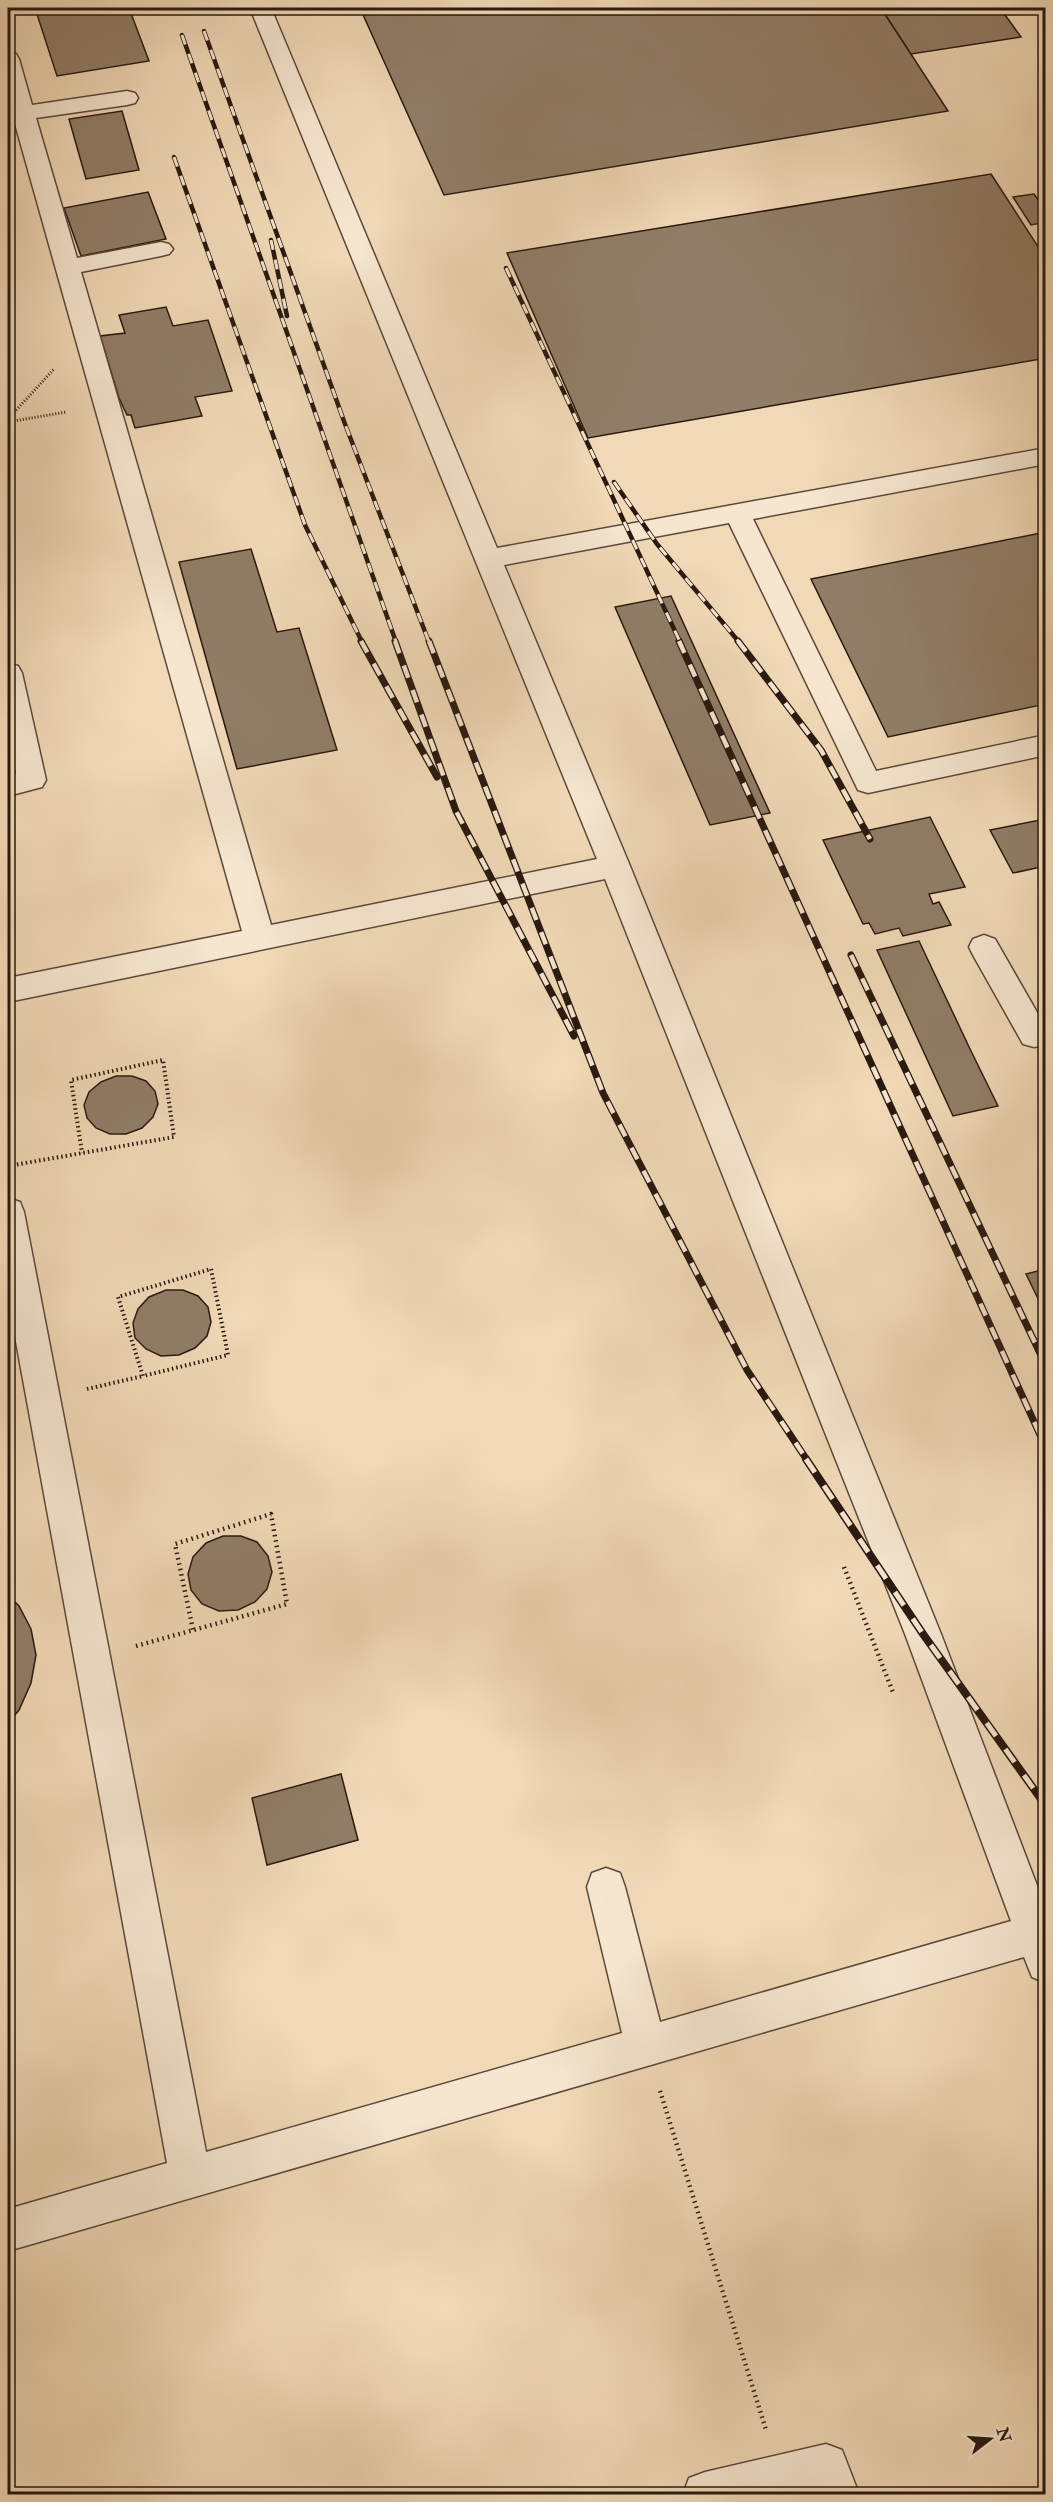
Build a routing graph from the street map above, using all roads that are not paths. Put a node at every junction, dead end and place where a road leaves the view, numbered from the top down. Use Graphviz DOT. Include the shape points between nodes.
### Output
graph roads {
  1 [pos="260,8"];
  2 [pos="8,59"];
  3 [pos="127,98"];
  4 [pos="23,113"];
  5 [pos="161,249"];
  6 [pos="67,267"];
  7 [pos="1046,456"];
  8 [pos="737,513"];
  9 [pos="488,559"];
  10 [pos="8,673"];
  11 [pos="1046,745"];
  12 [pos="8,786"];
  13 [pos="615,866"];
  14 [pos="259,936"];
  15 [pos="984,947"];
  16 [pos="8,990"];
  17 [pos="1046,1033"];
  18 [pos="8,1212"];
  19 [pos="606,1887"];
  20 [pos="1042,1944"];
  21 [pos="646,2047"];
  22 [pos="190,2178"];
  23 [pos="8,2230"];
  24 [pos="705,2494"];
  25 [pos="837,2494"];
  1 -- 9 [label="lane"];
  2 -- 4 [label="lane"];
  3 -- 4 [label="lane"];
  4 -- 6 [label="lane"];
  5 -- 6 [label="lane"];
  6 -- 14 [label="lane"];
  7 -- 8 [label="lane"];
  8 -- 9 [label="lane"];
  8 -- 11 [label="lane" via="868,783"];
  9 -- 13 [label="lane"];
  10 -- 12 [label="lane" via="32,780"];
  13 -- 14 [label="lane"];
  13 -- 20 [label="lane" via="923,1634"];
  14 -- 16 [label="lane"];
  15 -- 17 [label="lane" via="1034,1035"];
  18 -- 22 [label="lane"];
  19 -- 21 [label="lane"];
  20 -- 21 [label="lane"];
  21 -- 22 [label="lane"];
  22 -- 23 [label="lane"];
  24 -- 25 [label="lane" via="826,2466"];
}
